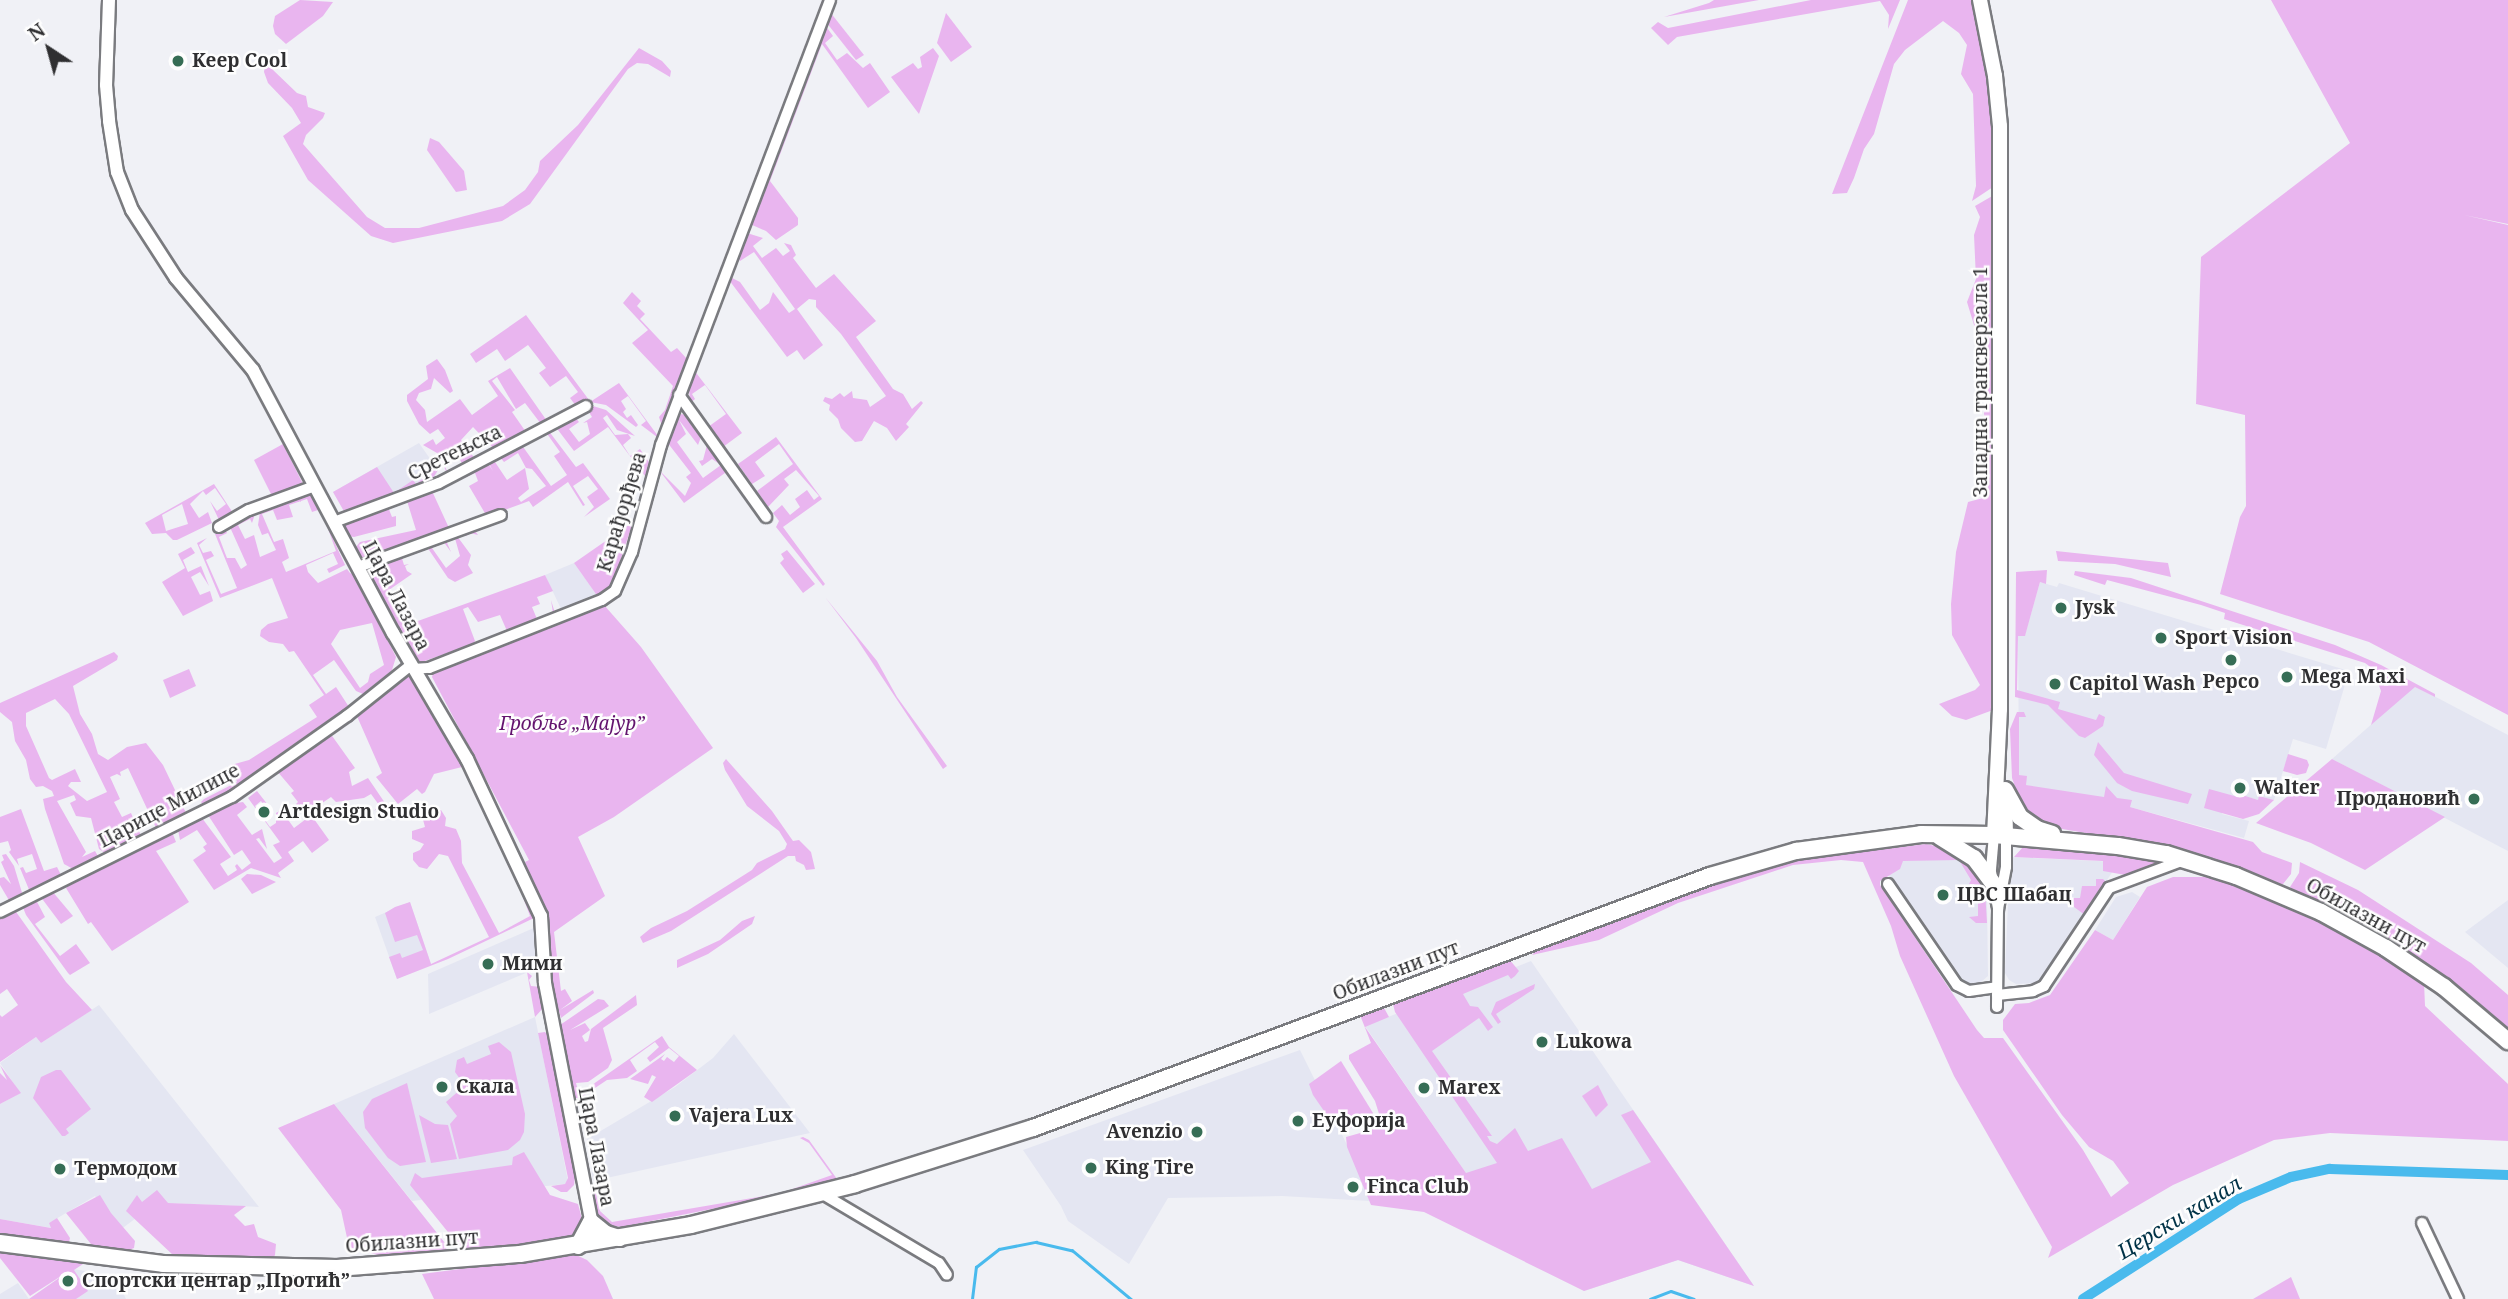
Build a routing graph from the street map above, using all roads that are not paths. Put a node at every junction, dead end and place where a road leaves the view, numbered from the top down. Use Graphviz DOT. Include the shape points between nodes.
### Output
graph roads {
  1 [pos="109,0"];
  2 [pos="830,0"];
  3 [pos="1980,0"];
  4 [pos="679,395"];
  5 [pos="586,406"];
  6 [pos="315,486"];
  7 [pos="500,515"];
  8 [pos="766,517"];
  9 [pos="334,522"];
  10 [pos="219,527"];
  11 [pos="358,567"];
  12 [pos="412,667"];
  13 [pos="1999,766"];
  14 [pos="2005,790"];
  15 [pos="1935,834"];
  16 [pos="2000,836"];
  17 [pos="2074,842"];
  18 [pos="2186,860"];
  19 [pos="1992,882"];
  20 [pos="1888,884"];
  21 [pos="1998,909"];
  22 [pos="0,912"];
  23 [pos="1997,996"];
  24 [pos="2508,1041"];
  25 [pos="821,1193"];
  26 [pos="591,1222"];
  27 [pos="2422,1223"];
  28 [pos="621,1238"];
  29 [pos="0,1243"];
  30 [pos="596,1243"];
  31 [pos="578,1247"];
  32 [pos="947,1275"];
  33 [pos="2458,1299"];
  1 -- 6 [label="street, Цара Лазара" via="108,121 117,172 132,210 176,278 245,358"];
  2 -- 4 [label="street, Карађорђева"];
  3 -- 13 [label="main road, Западна трансверзала 1" via="2000,126"];
  4 -- 8 [label="street"];
  4 -- 12 [label="street, Карађорђева" via="655,460 632,552 615,591 429,668"];
  5 -- 9 [label="street, Сретењска" via="439,483"];
  6 -- 9 [label="street, Цара Лазара"];
  6 -- 10 [label="street" via="249,510"];
  7 -- 11 [label="street"];
  9 -- 11 [label="street, Цара Лазара"];
  11 -- 12 [label="street, Цара Лазара"];
  12 -- 22 [label="street, Царице Милице" via="232,797"];
  12 -- 26 [label="street, Цара Лазара" via="498,820 541,916 545,983"];
  13 -- 14 [label="main road, Западна трансверзала 1"];
  13 -- 16 [label="main road, Западна трансверзала 1" via="1994,782"];
  14 -- 16 [label="main road, Западна трансверзала 1"];
  14 -- 17 [label="main road" via="2016,813 2027,823"];
  15 -- 16 [label="main road, Обилазни пут"];
  15 -- 19 [label="main road" via="1967,851"];
  15 -- 25 [label="main road, Обилазни пут" via="1821,847 1701,879 1080,1112"];
  16 -- 17 [label="main road, Обилазни пут"];
  16 -- 19 [label="street"];
  16 -- 21 [label="street" via="2006,867"];
  17 -- 18 [label="main road, Обилазни пут"];
  18 -- 23 [label="street" via="2109,888 2044,986"];
  18 -- 24 [label="main road, Обилазни пут" via="2266,887 2366,936 2444,987"];
  19 -- 21 [label="street"];
  20 -- 23 [label="street" via="1957,985"];
  21 -- 23 [label="street"];
  25 -- 28 [label="main road, Обилазни пут"];
  25 -- 32 [label="street" via="939,1263"];
  26 -- 28 [label="main road" via="606,1234"];
  26 -- 30 [label="street, Цара Лазара"];
  26 -- 31 [label="main road"];
  27 -- 33 [label="street"];
  28 -- 30 [label="main road, Обилазни пут"];
  29 -- 31 [label="main road, Обилазни пут" via="113,1260 275,1268 369,1267"];
  30 -- 31 [label="main road, Обилазни пут"];
}
